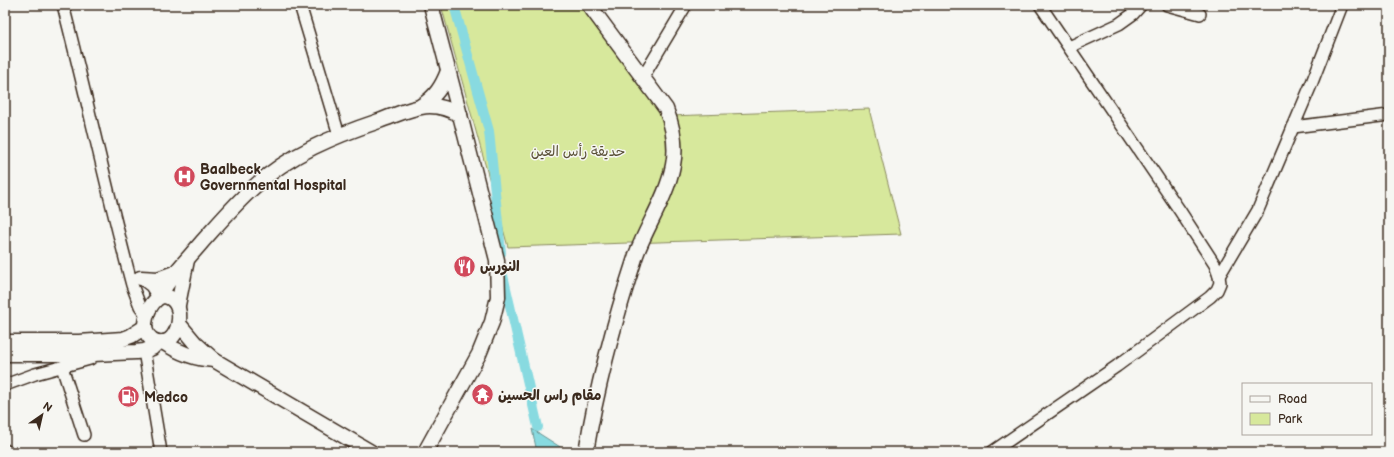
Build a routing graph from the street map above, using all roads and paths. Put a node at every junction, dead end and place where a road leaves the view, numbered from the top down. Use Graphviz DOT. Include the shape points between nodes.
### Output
graph roads {
  1 [pos="63,5"];
  2 [pos="300,5"];
  3 [pos="431,5"];
  4 [pos="589,5"];
  5 [pos="686,5"];
  6 [pos="1040,5"];
  7 [pos="1141,5"];
  8 [pos="1167,5"];
  9 [pos="1342,5"];
  10 [pos="1200,14"];
  11 [pos="1069,47"];
  12 [pos="448,71"];
  13 [pos="643,77"];
  14 [pos="421,106"];
  15 [pos="460,114"];
  16 [pos="1389,115"];
  17 [pos="1293,127"];
  18 [pos="339,135"];
  19 [pos="187,260"];
  20 [pos="174,273"];
  21 [pos="135,276"];
  22 [pos="1220,276"];
  23 [pos="159,297"];
  24 [pos="178,305"];
  25 [pos="146,322"];
  26 [pos="179,324"];
  27 [pos="5,342"];
  28 [pos="161,342"];
  29 [pos="93,347"];
  30 [pos="144,351"];
  31 [pos="5,354"];
  32 [pos="214,360"];
  33 [pos="62,367"];
  34 [pos="5,385"];
  35 [pos="84,435"];
  36 [pos="161,452"];
  37 [pos="371,452"];
  38 [pos="425,452"];
  39 [pos="586,452"];
  40 [pos="992,452"];
  1 -- 21 [label="street"];
  2 -- 18 [label="street"];
  3 -- 12 [label="street"];
  4 -- 13 [label="street"];
  5 -- 13 [label="street"];
  6 -- 11 [label="street"];
  7 -- 11 [label="street" via="1119,24"];
  8 -- 10 [label="street"];
  9 -- 17 [label="street"];
  11 -- 22 [label="street" via="1180,211"];
  12 -- 14 [label="street" via="438,91"];
  12 -- 15 [label="street"];
  13 -- 39 [label="street" via="666,109 670,120 674,139 673,166 635,261 599,383"];
  14 -- 15 [label="street" via="442,106"];
  14 -- 18 [label="street"];
  15 -- 38 [label="street" via="497,260 498,297 492,322 479,354"];
  16 -- 17 [label="street"];
  17 -- 22 [label="street" via="1258,210"];
  18 -- 19 [label="street" via="294,156 274,170 237,203"];
  19 -- 20 [label="street"];
  19 -- 24 [label="street"];
  20 -- 21 [label="street" via="158,279"];
  20 -- 23 [label="street"];
  21 -- 23 [label="street" via="151,286"];
  21 -- 25 [label="street" via="135,296"];
  22 -- 40 [label="street" via="1217,290 1210,297 1117,366"];
  23 -- 24 [label="street" via="172,298"];
  23 -- 25 [label="street" via="153,302"];
  24 -- 26 [label="street"];
  25 -- 28 [label="street" via="149,337"];
  25 -- 29 [label="street" via="131,336"];
  26 -- 28 [label="street" via="172,338"];
  26 -- 32 [label="street" via="195,344"];
  27 -- 29 [label="street"];
  28 -- 30 [label="street"];
  28 -- 32 [label="street" via="187,356"];
  29 -- 30 [label="street"];
  29 -- 31 [label="street"];
  29 -- 33 [label="street" via="92,358"];
  30 -- 36 [label="street"];
  32 -- 37 [label="street"];
  33 -- 34 [label="street"];
  33 -- 35 [label="street"];
}
